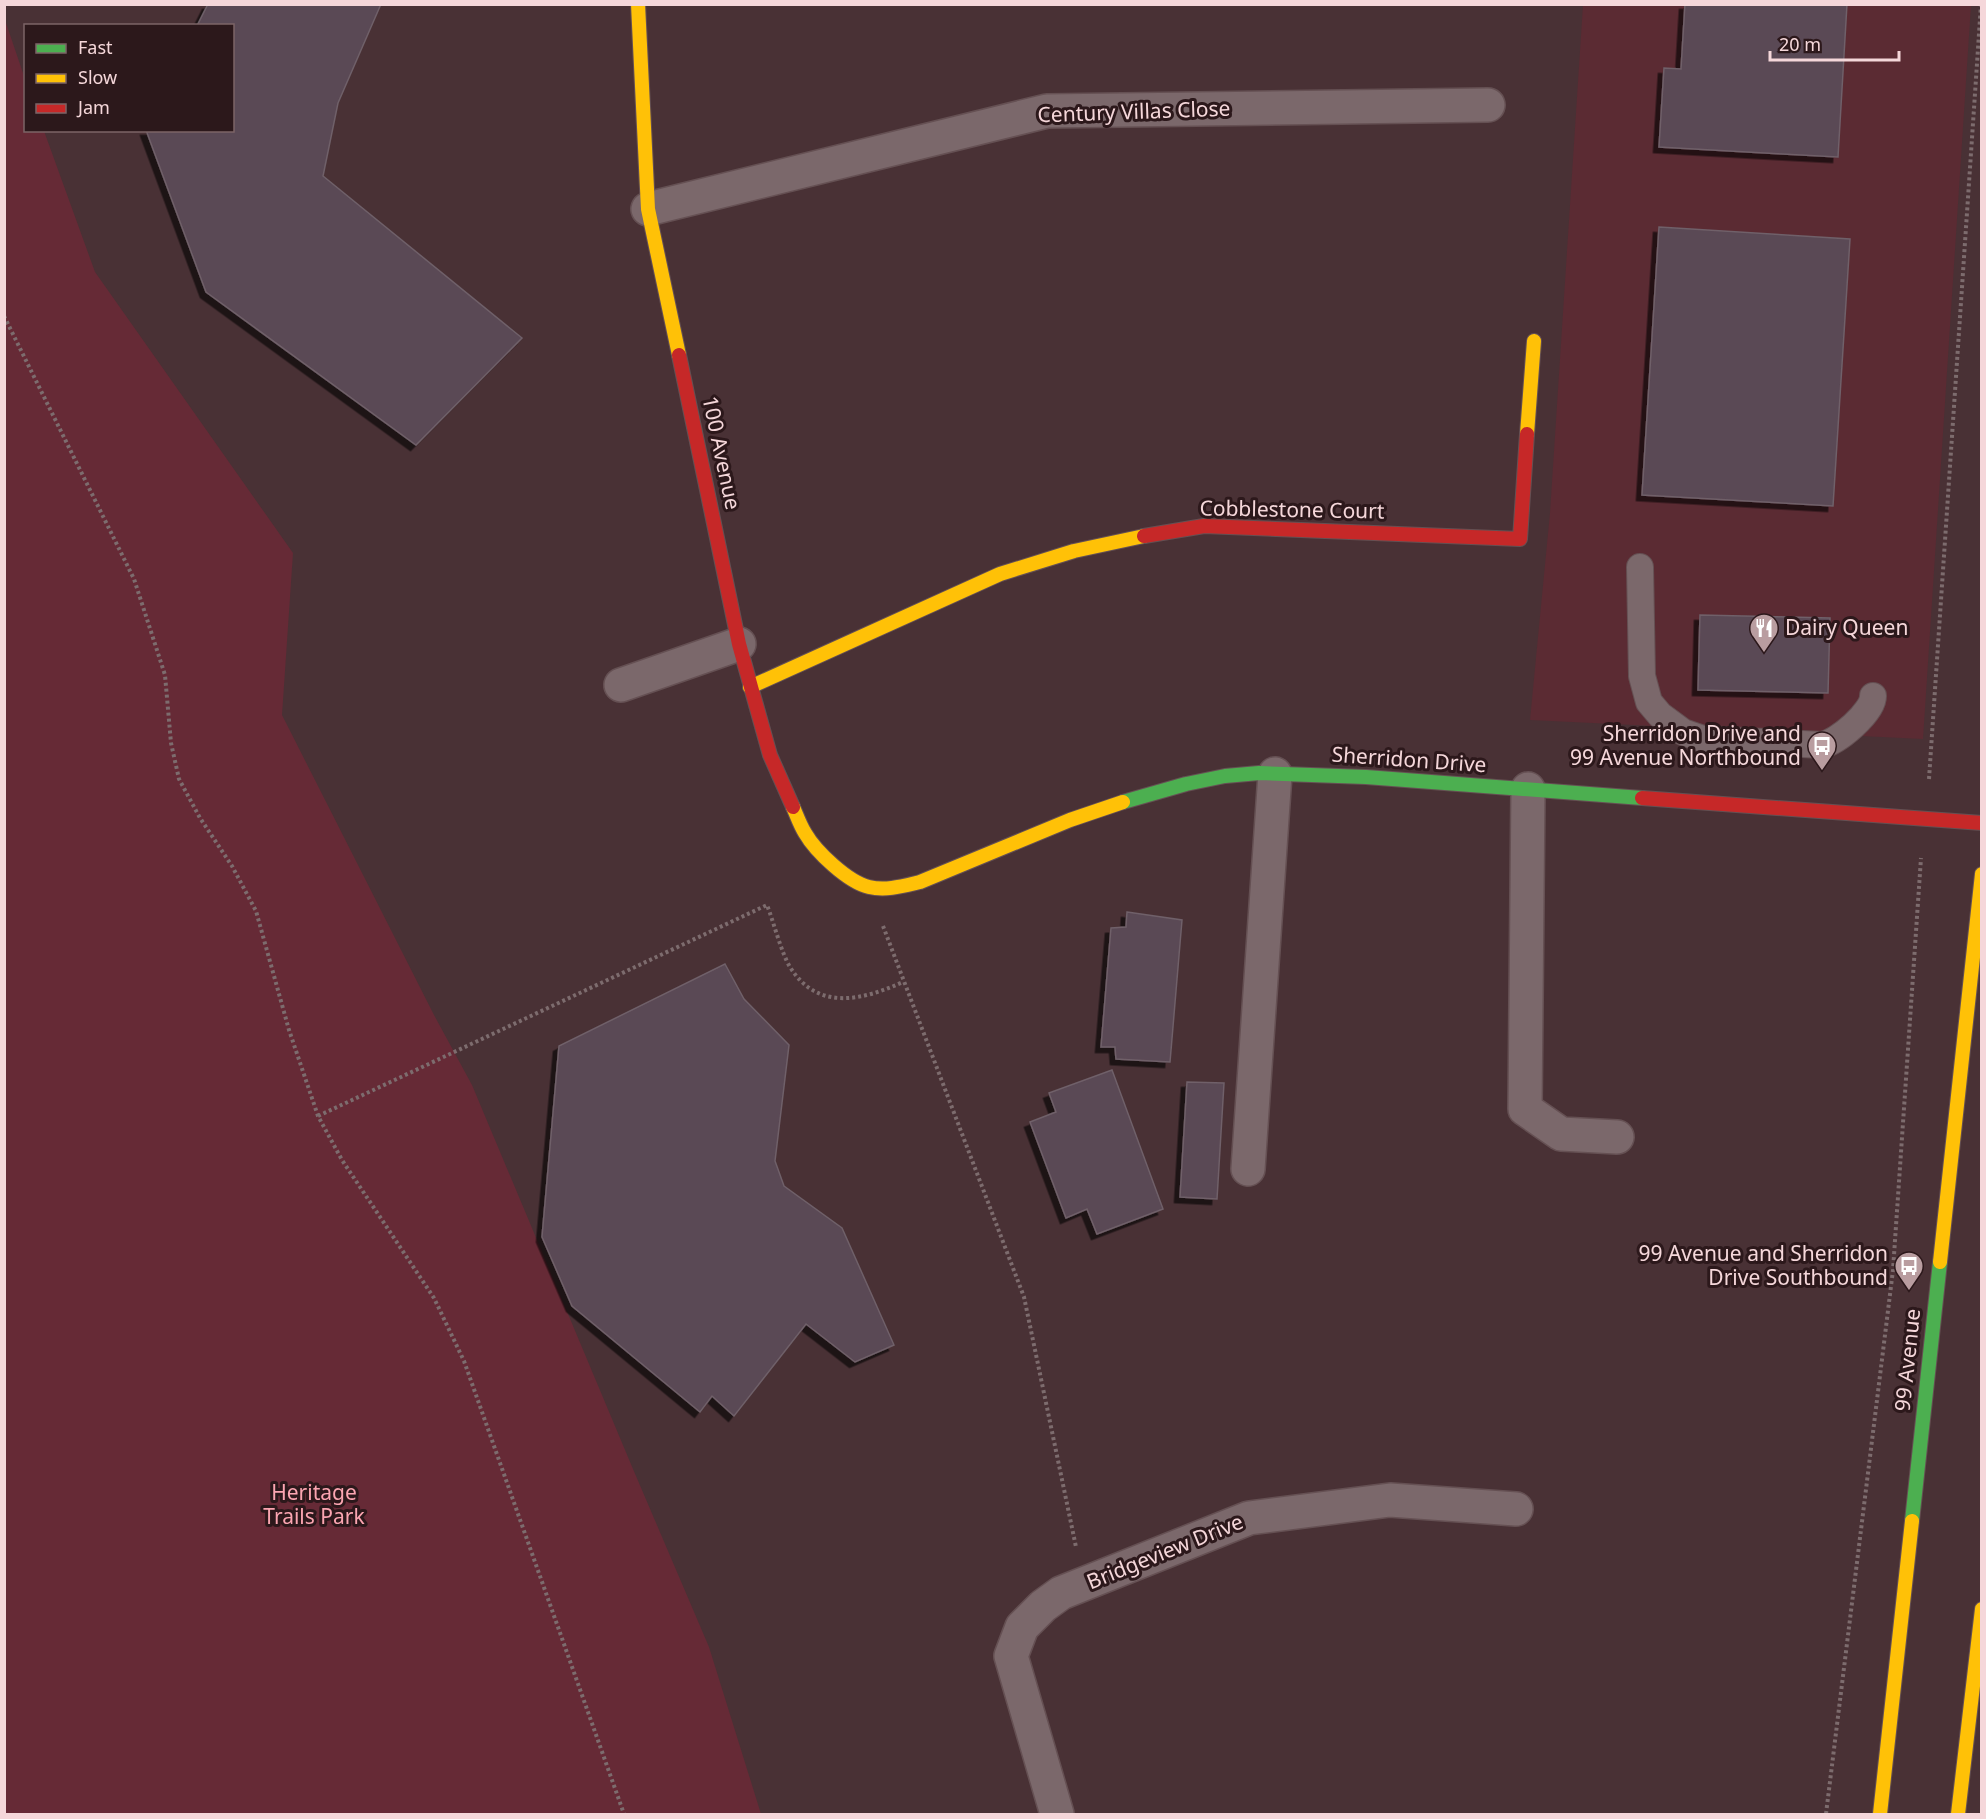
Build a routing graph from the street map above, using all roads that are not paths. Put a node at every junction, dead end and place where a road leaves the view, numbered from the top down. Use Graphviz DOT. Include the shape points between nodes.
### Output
graph roads {
  1 [pos="638,4"];
  2 [pos="1488,105"];
  3 [pos="648,209"];
  4 [pos="1534,341"];
  5 [pos="1640,567"];
  6 [pos="739,644"];
  7 [pos="621,686"];
  8 [pos="750,687"];
  9 [pos="1873,696"];
  10 [pos="1275,774"];
  11 [pos="1528,789"];
  12 [pos="1982,824"];
  13 [pos="1982,874"];
  14 [pos="853,881"];
  15 [pos="1617,1137"];
  16 [pos="1248,1169"];
  17 [pos="1516,1509"];
  18 [pos="1982,1609"];
  19 [pos="1057,1815"];
  20 [pos="1880,1815"];
  21 [pos="1958,1815"];
  1 -- 3 [label="street, 100 Avenue"];
  2 -- 3 [label="street, Century Villas Close" via="1047,111"];
  3 -- 6 [label="street, 100 Avenue"];
  4 -- 8 [label="street, Cobblestone Court" via="1520,539 1204,526 1138,537 1074,551 1000,574"];
  5 -- 9 [label="lane" via="1642,676 1649,702 1683,732 1703,739 1822,745 1835,740 1866,712"];
  6 -- 7 [label="street"];
  6 -- 8 [label="street, 100 Avenue"];
  8 -- 14 [label="street, 100 Avenue" via="770,754 806,833 817,850"];
  10 -- 11 [label="street, Sherridon Drive"];
  10 -- 14 [label="street, Sherridon Drive" via="1226,776 1100,809 920,882 896,888 869,887"];
  10 -- 16 [label="street"];
  11 -- 12 [label="street, Sherridon Drive"];
  11 -- 15 [label="street" via="1525,1109 1561,1134"];
  13 -- 20 [label="street, 99 Avenue"];
  17 -- 19 [label="street, Bridgeview Drive" via="1390,1500 1249,1518 1061,1593 1022,1626 1011,1656"];
  18 -- 21 [label="street"];
}
